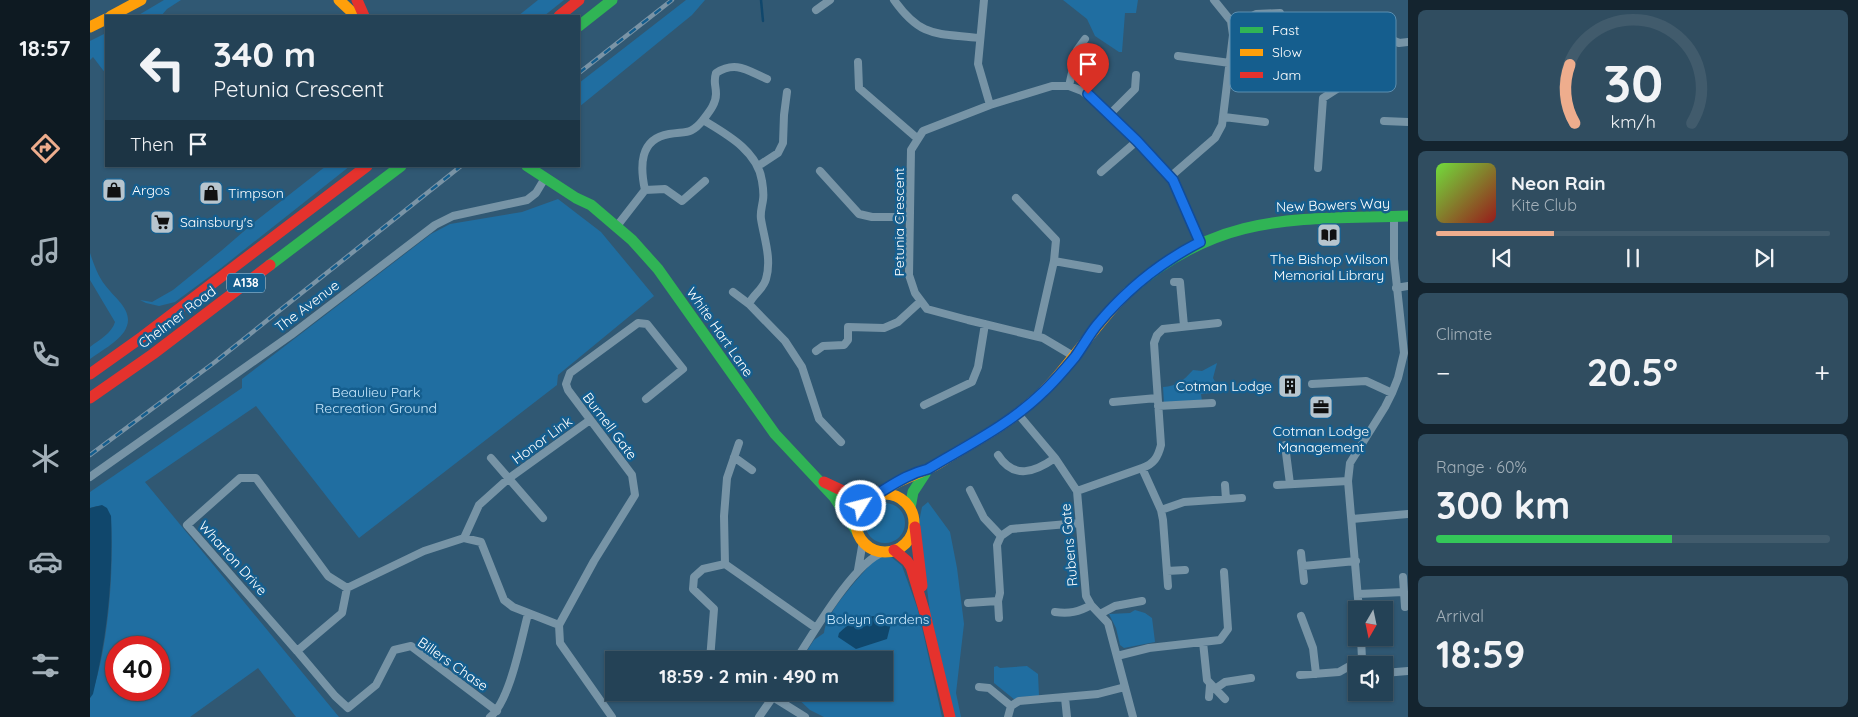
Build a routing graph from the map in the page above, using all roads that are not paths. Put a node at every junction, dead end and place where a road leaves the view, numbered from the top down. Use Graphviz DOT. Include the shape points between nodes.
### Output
graph roads {
  1 [pos="141,0"];
  2 [pos="339,0"];
  3 [pos="357,0"];
  4 [pos="579,0"];
  5 [pos="830,0"];
  6 [pos="894,0"];
  7 [pos="984,0"];
  8 [pos="1214,0"];
  9 [pos="610,2"];
  10 [pos="816,10"];
  11 [pos="113,15"];
  12 [pos="355,15"];
  13 [pos="364,15"];
  14 [pos="560,15"];
  15 [pos="105,20"];
  16 [pos="1230,20"];
  17 [pos="580,25"];
  18 [pos="90,27"];
  19 [pos="979,38"];
  20 [pos="1085,39"];
  21 [pos="1178,56"];
  22 [pos="858,62"];
  23 [pos="1230,63"];
  24 [pos="1136,75"];
  25 [pos="767,79"];
  26 [pos="1069,86"];
  27 [pos="787,92"];
  28 [pos="1332,92"];
  29 [pos="990,105"];
  30 [pos="1110,114"];
  31 [pos="1224,117"];
  32 [pos="703,120"];
  33 [pos="1384,121"];
  34 [pos="1265,122"];
  35 [pos="1408,122"];
  36 [pos="918,138"];
  37 [pos="1137,141"];
  38 [pos="758,166"];
  39 [pos="366,167"];
  40 [pos="399,167"];
  41 [pos="528,167"];
  42 [pos="540,167"];
  43 [pos="1318,168"];
  44 [pos="820,170"];
  45 [pos="1101,172"];
  46 [pos="1170,177"];
  47 [pos="545,178"];
  48 [pos="705,181"];
  49 [pos="644,190"];
  50 [pos="1016,198"];
  51 [pos="591,205"];
  52 [pos="1408,216"];
  53 [pos="910,217"];
  54 [pos="1394,217"];
  55 [pos="617,226"];
  56 [pos="1200,242"];
  57 [pos="1054,261"];
  58 [pos="1099,269"];
  59 [pos="1174,282"];
  60 [pos="1408,286"];
  61 [pos="1396,288"];
  62 [pos="733,292"];
  63 [pos="921,301"];
  64 [pos="749,304"];
  65 [pos="1218,323"];
  66 [pos="985,324"];
  67 [pos="1184,326"];
  68 [pos="1037,336"];
  69 [pos="816,351"];
  70 [pos="1406,354"];
  71 [pos="1075,357"];
  72 [pos="90,374"];
  73 [pos="1312,384"];
  74 [pos="1392,393"];
  75 [pos="90,398"];
  76 [pos="646,399"];
  77 [pos="1113,402"];
  78 [pos="1158,402"];
  79 [pos="1212,403"];
  80 [pos="924,405"];
  81 [pos="1018,414"];
  82 [pos="590,420"];
  83 [pos="841,442"];
  84 [pos="739,443"];
  85 [pos="1286,445"];
  86 [pos="998,455"];
  87 [pos="734,457"];
  88 [pos="490,458"];
  89 [pos="1055,458"];
  90 [pos="1142,468"];
  91 [pos="928,469"];
  92 [pos="752,470"];
  93 [pos="90,476"];
  94 [pos="508,480"];
  95 [pos="820,481"];
  96 [pos="1348,481"];
  97 [pos="1290,484"];
  98 [pos="1225,485"];
  99 [pos="1277,485"];
  100 [pos="970,490"];
  101 [pos="1077,491"];
  102 [pos="873,496"];
  103 [pos="1242,498"];
  104 [pos="1226,499"];
  105 [pos="910,508"];
  106 [pos="1160,510"];
  107 [pos="1408,514"];
  108 [pos="542,518"];
  109 [pos="1352,519"];
  110 [pos="914,523"];
  111 [pos="1079,523"];
  112 [pos="1001,536"];
  113 [pos="860,537"];
  114 [pos="464,538"];
  115 [pos="889,551"];
  116 [pos="1301,553"];
  117 [pos="1356,561"];
  118 [pos="725,564"];
  119 [pos="1303,566"];
  120 [pos="858,570"];
  121 [pos="1185,570"];
  122 [pos="1167,571"];
  123 [pos="1224,572"];
  124 [pos="1403,577"];
  125 [pos="1304,581"];
  126 [pos="1168,586"];
  127 [pos="347,588"];
  128 [pos="1404,592"];
  129 [pos="1358,594"];
  130 [pos="998,601"];
  131 [pos="1142,601"];
  132 [pos="1358,601"];
  133 [pos="968,603"];
  134 [pos="1091,606"];
  135 [pos="1405,607"];
  136 [pos="924,610"];
  137 [pos="1055,612"];
  138 [pos="528,614"];
  139 [pos="1100,614"];
  140 [pos="1301,616"];
  141 [pos="999,618"];
  142 [pos="559,625"];
  143 [pos="816,628"];
  144 [pos="1203,642"];
  145 [pos="297,651"];
  146 [pos="711,651"];
  147 [pos="802,651"];
  148 [pos="1117,656"];
  149 [pos="1348,668"];
  150 [pos="1408,671"];
  151 [pos="1393,672"];
  152 [pos="1316,674"];
  153 [pos="1300,675"];
  154 [pos="1251,678"];
  155 [pos="979,687"];
  156 [pos="1125,687"];
  157 [pos="1213,687"];
  158 [pos="1209,697"];
  159 [pos="1065,698"];
  160 [pos="1225,699"];
  161 [pos="769,701"];
  162 [pos="783,701"];
  163 [pos="1011,706"];
  164 [pos="498,711"];
  165 [pos="490,717"];
  166 [pos="612,717"];
  167 [pos="759,717"];
  168 [pos="805,717"];
  169 [pos="950,717"];
  170 [pos="1008,717"];
  171 [pos="1067,717"];
  172 [pos="1132,717"];
  1 -- 11 [label="street"];
  2 -- 12 [label="street"];
  3 -- 13 [label="street"];
  4 -- 14 [label="street"];
  5 -- 10 [label="street"];
  6 -- 19 [label="street" via="919,28"];
  7 -- 19 [label="street"];
  8 -- 16 [label="street"];
  9 -- 17 [label="street"];
  15 -- 18 [label="street"];
  19 -- 29 [label="street" via="978,64"];
  20 -- 26 [label="street" via="1077,50"];
  21 -- 23 [label="street"];
  22 -- 36 [label="street" via="859,88"];
  23 -- 31 [label="street"];
  24 -- 30 [label="street" via="1135,89"];
  25 -- 32 [label="street" via="738,66 725,67 716,73 713,82 715,102"];
  26 -- 29 [label="street" via="1052,86"];
  26 -- 30 [label="street" via="1088,94"];
  27 -- 38 [label="street" via="783,143 778,153"];
  28 -- 43 [label="street" via="1323,98"];
  29 -- 36 [label="street" via="923,131"];
  30 -- 37 [label="street"];
  31 -- 34 [label="street"];
  31 -- 46 [label="street" via="1216,138"];
  32 -- 38 [label="street" via="735,142"];
  32 -- 49 [label="street" via="696,129 655,139 645,150 641,164"];
  33 -- 35 [label="street"];
  36 -- 53 [label="street, Petunia Crescent" via="911,150"];
  37 -- 45 [label="street"];
  37 -- 46 [label="street"];
  38 -- 64 [label="street" via="763,200 760,215 769,262 766,279"];
  39 -- 72 [label="street, Chelmer Road / A138"];
  40 -- 75 [label="street, Chelmer Road / A138" via="153,354"];
  41 -- 47 [label="street, White Hart Lane"];
  42 -- 51 [label="street, White Hart Lane" via="586,198"];
  44 -- 53 [label="street" via="859,214"];
  46 -- 56 [label="street"];
  47 -- 51 [label="street, White Hart Lane"];
  47 -- 93 [label="street, The Avenue" via="536,193 527,200 453,216 435,225 291,335"];
  48 -- 49 [label="street" via="682,201 665,189"];
  49 -- 55 [label="street"];
  50 -- 57 [label="street" via="1056,240"];
  51 -- 55 [label="street, White Hart Lane"];
  52 -- 54 [label="street, New Bowers Way"];
  53 -- 63 [label="street, Petunia Crescent" via="909,276"];
  54 -- 56 [label="street, New Bowers Way" via="1291,219 1234,230"];
  54 -- 61 [label="street"];
  55 -- 95 [label="street, White Hart Lane" via="658,269 775,434"];
  56 -- 71 [label="street, New Bowers Way" via="1155,269 1123,296"];
  57 -- 58 [label="street"];
  57 -- 68 [label="street"];
  59 -- 67 [label="street" via="1180,282"];
  60 -- 61 [label="street"];
  61 -- 70 [label="street"];
  62 -- 64 [label="street"];
  63 -- 66 [label="street" via="927,309"];
  63 -- 69 [label="street" via="898,322 884,328 848,327 848,340 844,345 823,346"];
  64 -- 83 [label="street" via="785,340 802,367 819,420"];
  65 -- 67 [label="street"];
  66 -- 68 [label="street"];
  66 -- 80 [label="street" via="978,368 972,382"];
  67 -- 78 [label="street" via="1163,329 1154,343"];
  68 -- 71 [label="street"];
  70 -- 74 [label="street"];
  71 -- 81 [label="street, New Bowers Way" via="1042,394"];
  73 -- 74 [label="street" via="1366,381"];
  74 -- 96 [label="street" via="1350,463"];
  76 -- 82 [label="street, Burnell Gate" via="683,369 643,322 570,373 566,384 568,390"];
  77 -- 78 [label="street"];
  78 -- 79 [label="street"];
  78 -- 90 [label="street" via="1161,445 1151,466"];
  81 -- 89 [label="street, Rubens Gate"];
  81 -- 91 [label="street, New Bowers Way"];
  82 -- 94 [label="street, Honor Link"];
  82 -- 142 [label="street, Burnell Gate" via="632,475 635,495"];
  84 -- 87 [label="street"];
  85 -- 97 [label="street"];
  86 -- 89 [label="street" via="1004,464 1016,471 1033,471"];
  87 -- 92 [label="street"];
  87 -- 118 [label="street" via="727,478 725,501"];
  88 -- 94 [label="street, Honor Link"];
  89 -- 101 [label="street, Rubens Gate"];
  90 -- 101 [label="street"];
  90 -- 106 [label="street"];
  91 -- 102 [label="street, New Bowers Way" via="914,472"];
  91 -- 105 [label="street, New Bowers Way" via="914,492"];
  94 -- 108 [label="street, Honor Link"];
  94 -- 114 [label="street, Honor Link" via="479,505"];
  95 -- 102 [label="street, White Hart Lane" via="858,498"];
  95 -- 113 [label="street, White Hart Lane"];
  96 -- 97 [label="street"];
  96 -- 109 [label="street"];
  97 -- 99 [label="street"];
  98 -- 104 [label="street"];
  100 -- 112 [label="street" via="984,518"];
  101 -- 111 [label="street, Rubens Gate"];
  102 -- 105 [label="street" via="894,495"];
  102 -- 113 [label="street" via="861,506 857,515"];
  103 -- 104 [label="street"];
  104 -- 106 [label="street" via="1184,502"];
  105 -- 110 [label="street"];
  106 -- 122 [label="street"];
  107 -- 109 [label="street"];
  109 -- 117 [label="street"];
  110 -- 115 [label="street" via="908,541"];
  110 -- 136 [label="street"];
  111 -- 112 [label="street" via="1011,529"];
  111 -- 134 [label="street, Rubens Gate" via="1086,596"];
  112 -- 130 [label="street" via="997,545"];
  113 -- 115 [label="street" via="871,548"];
  113 -- 120 [label="street"];
  114 -- 127 [label="street" via="424,551"];
  114 -- 138 [label="street" via="481,542 502,596 513,608"];
  115 -- 120 [label="street" via="873,556"];
  115 -- 136 [label="street" via="907,561"];
  116 -- 119 [label="street"];
  117 -- 119 [label="street"];
  117 -- 129 [label="street"];
  118 -- 143 [label="street"];
  118 -- 146 [label="street" via="704,569 694,577 693,589 714,609"];
  119 -- 125 [label="street"];
  120 -- 143 [label="street"];
  121 -- 122 [label="street"];
  122 -- 126 [label="street"];
  123 -- 144 [label="street" via="1228,630 1220,640"];
  124 -- 128 [label="street"];
  127 -- 145 [label="street" via="342,613"];
  127 -- 145 [label="street, Wharton Drive" via="328,576 256,478 240,478 187,525"];
  128 -- 129 [label="street"];
  128 -- 135 [label="street"];
  129 -- 132 [label="street"];
  130 -- 133 [label="street"];
  130 -- 141 [label="street"];
  131 -- 139 [label="street" via="1115,606"];
  134 -- 137 [label="street" via="1068,614"];
  134 -- 139 [label="street"];
  136 -- 169 [label="street"];
  138 -- 142 [label="street"];
  138 -- 164 [label="street"];
  139 -- 148 [label="street" via="1108,622"];
  140 -- 152 [label="street" via="1313,648"];
  142 -- 166 [label="street" via="560,643"];
  143 -- 147 [label="street"];
  144 -- 148 [label="street" via="1149,648"];
  144 -- 157 [label="street" via="1207,680"];
  145 -- 164 [label="street, Billers Chase" via="348,708 376,685 394,650 411,646"];
  148 -- 156 [label="street"];
  149 -- 152 [label="street"];
  150 -- 151 [label="street"];
  152 -- 153 [label="street"];
  154 -- 157 [label="street"];
  155 -- 163 [label="street" via="989,688"];
  156 -- 159 [label="street"];
  156 -- 172 [label="street"];
  157 -- 158 [label="street"];
  157 -- 160 [label="street"];
  159 -- 163 [label="street" via="1020,701"];
  159 -- 171 [label="street"];
  161 -- 167 [label="street"];
  162 -- 168 [label="street"];
  163 -- 170 [label="street"];
  164 -- 165 [label="street"];
}
